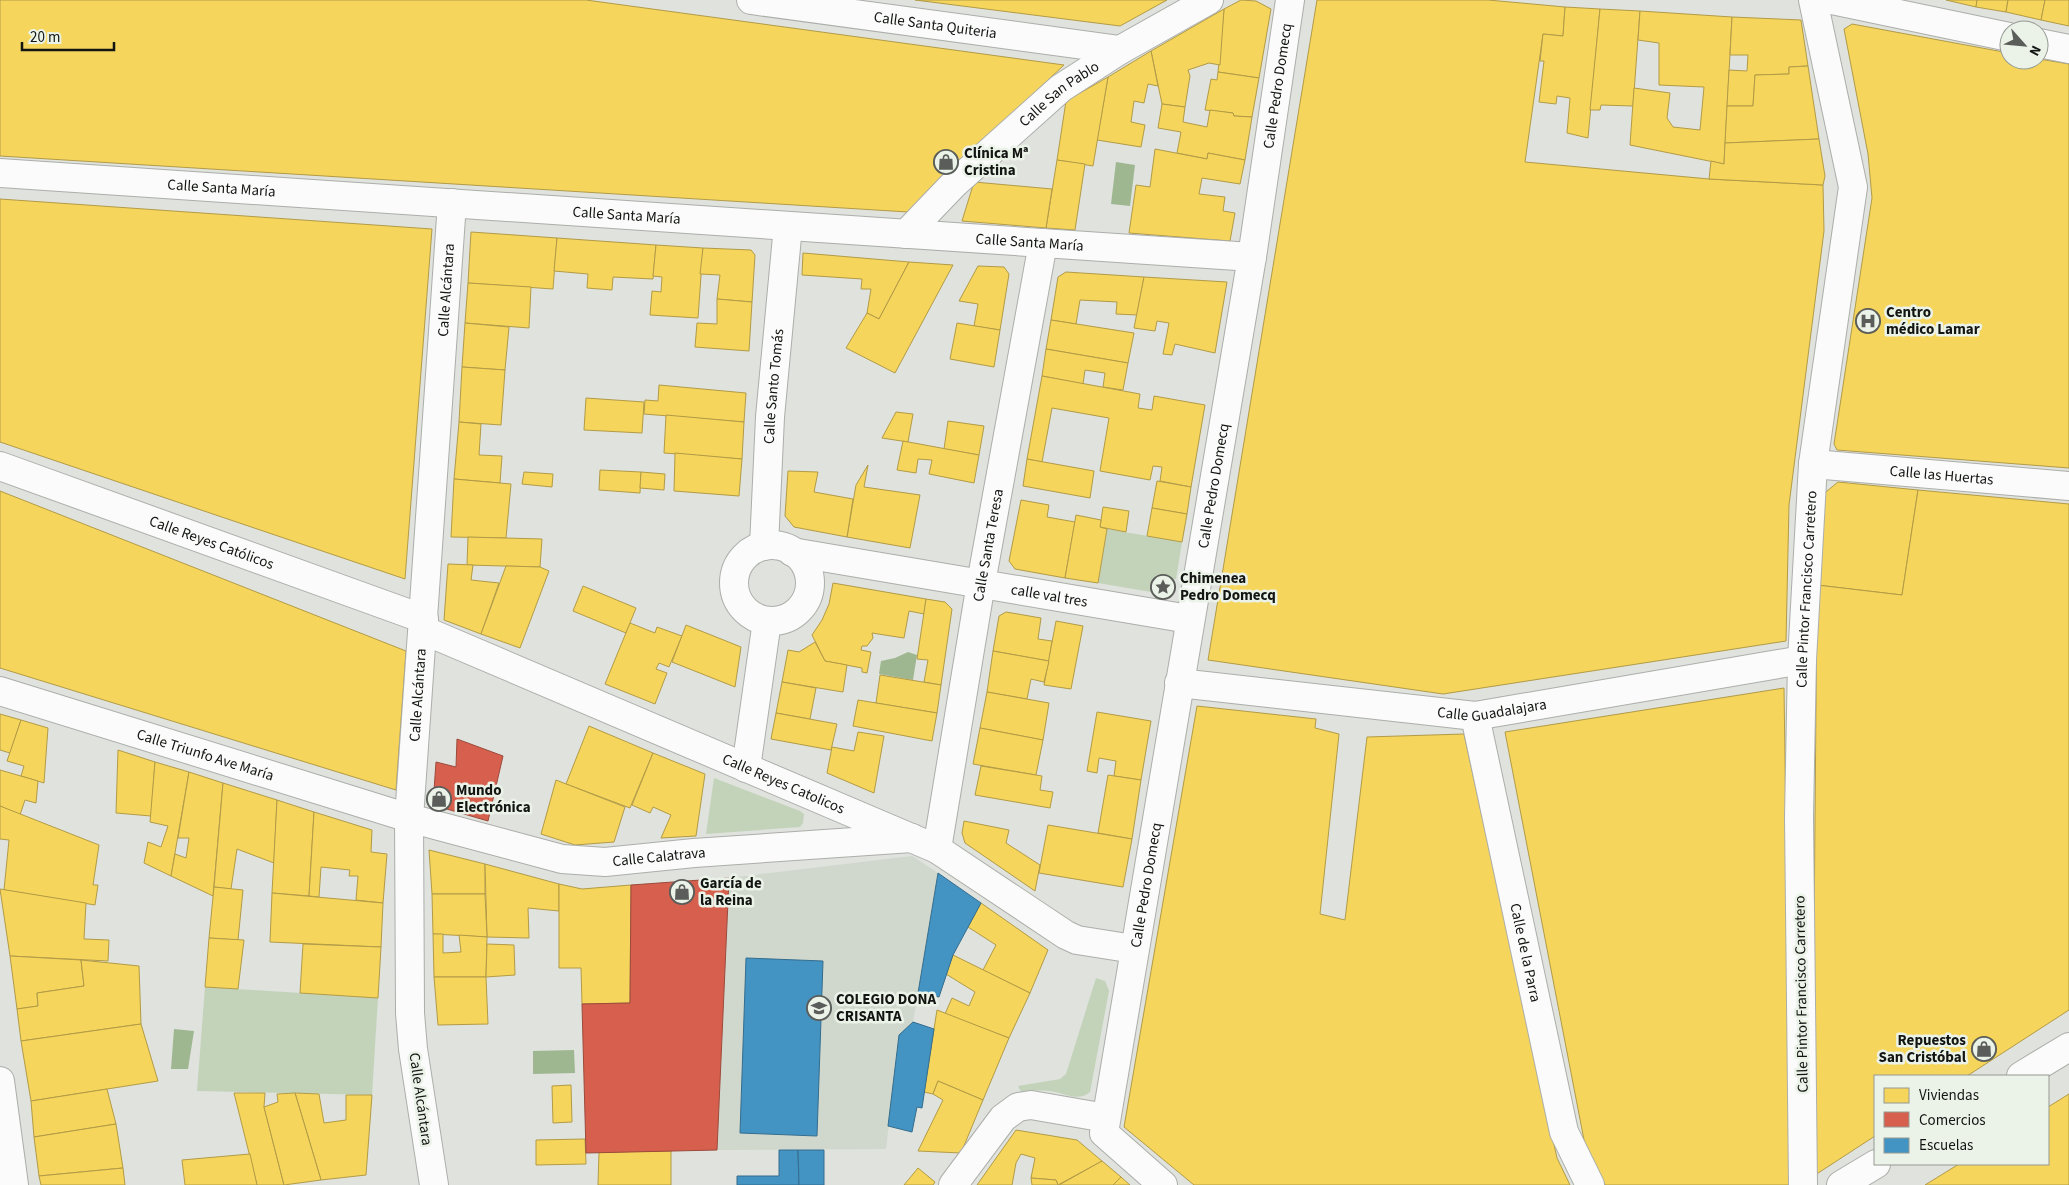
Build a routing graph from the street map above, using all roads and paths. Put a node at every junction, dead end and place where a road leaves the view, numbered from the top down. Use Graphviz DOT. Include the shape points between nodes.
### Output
graph roads {
  1 [pos="751,0"];
  2 [pos="1209,0"];
  3 [pos="1290,0"];
  4 [pos="1813,0"];
  5 [pos="1832,0"];
  6 [pos="1999,35"];
  7 [pos="2049,45"];
  8 [pos="2069,49"];
  9 [pos="1120,50"];
  10 [pos="0,173"];
  11 [pos="452,203"];
  12 [pos="788,226"];
  13 [pos="906,234"];
  14 [pos="1044,243"];
  15 [pos="1252,257"];
  16 [pos="1813,464"];
  17 [pos="0,466"];
  18 [pos="2069,486"];
  19 [pos="764,546"];
  20 [pos="792,552"];
  21 [pos="981,584"];
  22 [pos="1190,619"];
  23 [pos="767,621"];
  24 [pos="424,624"];
  25 [pos="1802,660"];
  26 [pos="1179,683"];
  27 [pos="0,691"];
  28 [pos="1476,716"];
  29 [pos="746,768"];
  30 [pos="409,818"];
  31 [pos="912,838"];
  32 [pos="937,849"];
  33 [pos="1134,948"];
  34 [pos="2069,1047"];
  35 [pos="2023,1075"];
  36 [pos="0,1081"];
  37 [pos="1105,1126"];
  38 [pos="1874,1165"];
  39 [pos="14,1185"];
  40 [pos="434,1185"];
  41 [pos="953,1185"];
  42 [pos="1163,1185"];
  43 [pos="1590,1185"];
  44 [pos="1803,1185"];
  45 [pos="1841,1185"];
  1 -- 9 [label="street, Calle Santa Quiteria"];
  2 -- 9 [label="street, Calle San Pablo"];
  3 -- 15 [label="street, Calle Pedro Domecq"];
  4 -- 16 [label="street, Calle Pintor Francisco Carretero" via="1853,187"];
  5 -- 6 [label="street"];
  7 -- 8 [label="street"];
  9 -- 13 [label="street, Calle San Pablo" via="1061,88 954,184"];
  10 -- 11 [label="street, Calle Santa María"];
  11 -- 12 [label="street, Calle Santa María"];
  11 -- 24 [label="street, Calle Alcántara"];
  12 -- 13 [label="street, Calle Santa María"];
  12 -- 19 [label="street, Calle Santo Tomás" via="770,417"];
  13 -- 14 [label="street, Calle Santa María"];
  14 -- 15 [label="street, Calle Santa María"];
  14 -- 21 [label="street, Calle Santa Teresa"];
  15 -- 22 [label="street, Calle Pedro Domecq"];
  16 -- 18 [label="street, Calle las Huertas"];
  16 -- 25 [label="street, Calle Pintor Francisco Carretero"];
  17 -- 24 [label="street, Calle Reyes Católicos"];
  19 -- 20 [label="street" via="776,546"];
  19 -- 23 [label="street" via="744,558 738,568 735,591 742,606 756,618"];
  20 -- 21 [label="street, calle val tres"];
  20 -- 23 [label="street" via="805,565 809,576 806,600 790,617"];
  21 -- 22 [label="street, calle val tres"];
  21 -- 32 [label="street, Calle Santa Teresa"];
  22 -- 26 [label="street, Calle Pedro Domecq"];
  23 -- 29 [label="street"];
  24 -- 29 [label="street, Calle Reyes Catolicos"];
  24 -- 30 [label="street, Calle Alcántara"];
  25 -- 28 [label="street, Calle Guadalajara"];
  25 -- 44 [label="street, Calle Pintor Francisco Carretero" via="1798,817"];
  26 -- 28 [label="street, Calle Guadalajara"];
  26 -- 33 [label="street, Calle Pedro Domecq"];
  27 -- 30 [label="street, Calle Triunfo Ave María"];
  28 -- 43 [label="street, Calle de la Parra" via="1564,1132"];
  29 -- 31 [label="street, Calle Reyes Catolicos"];
  30 -- 31 [label="street, Calle Calatrava" via="562,859 605,862 694,852"];
  30 -- 40 [label="street, Calle Alcántara" via="410,1013"];
  31 -- 32 [label="street, Calle Reyes Catolicos"];
  32 -- 33 [label="street, Calle Reyes Catolicos" via="1066,935 1077,940"];
  33 -- 37 [label="street, Calle Pedro Domecq"];
  34 -- 35 [label="street"];
  36 -- 39 [label="street"];
  37 -- 41 [label="street" via="1030,1105 1018,1107 1003,1118"];
  37 -- 42 [label="street"];
  38 -- 45 [label="street"];
}
